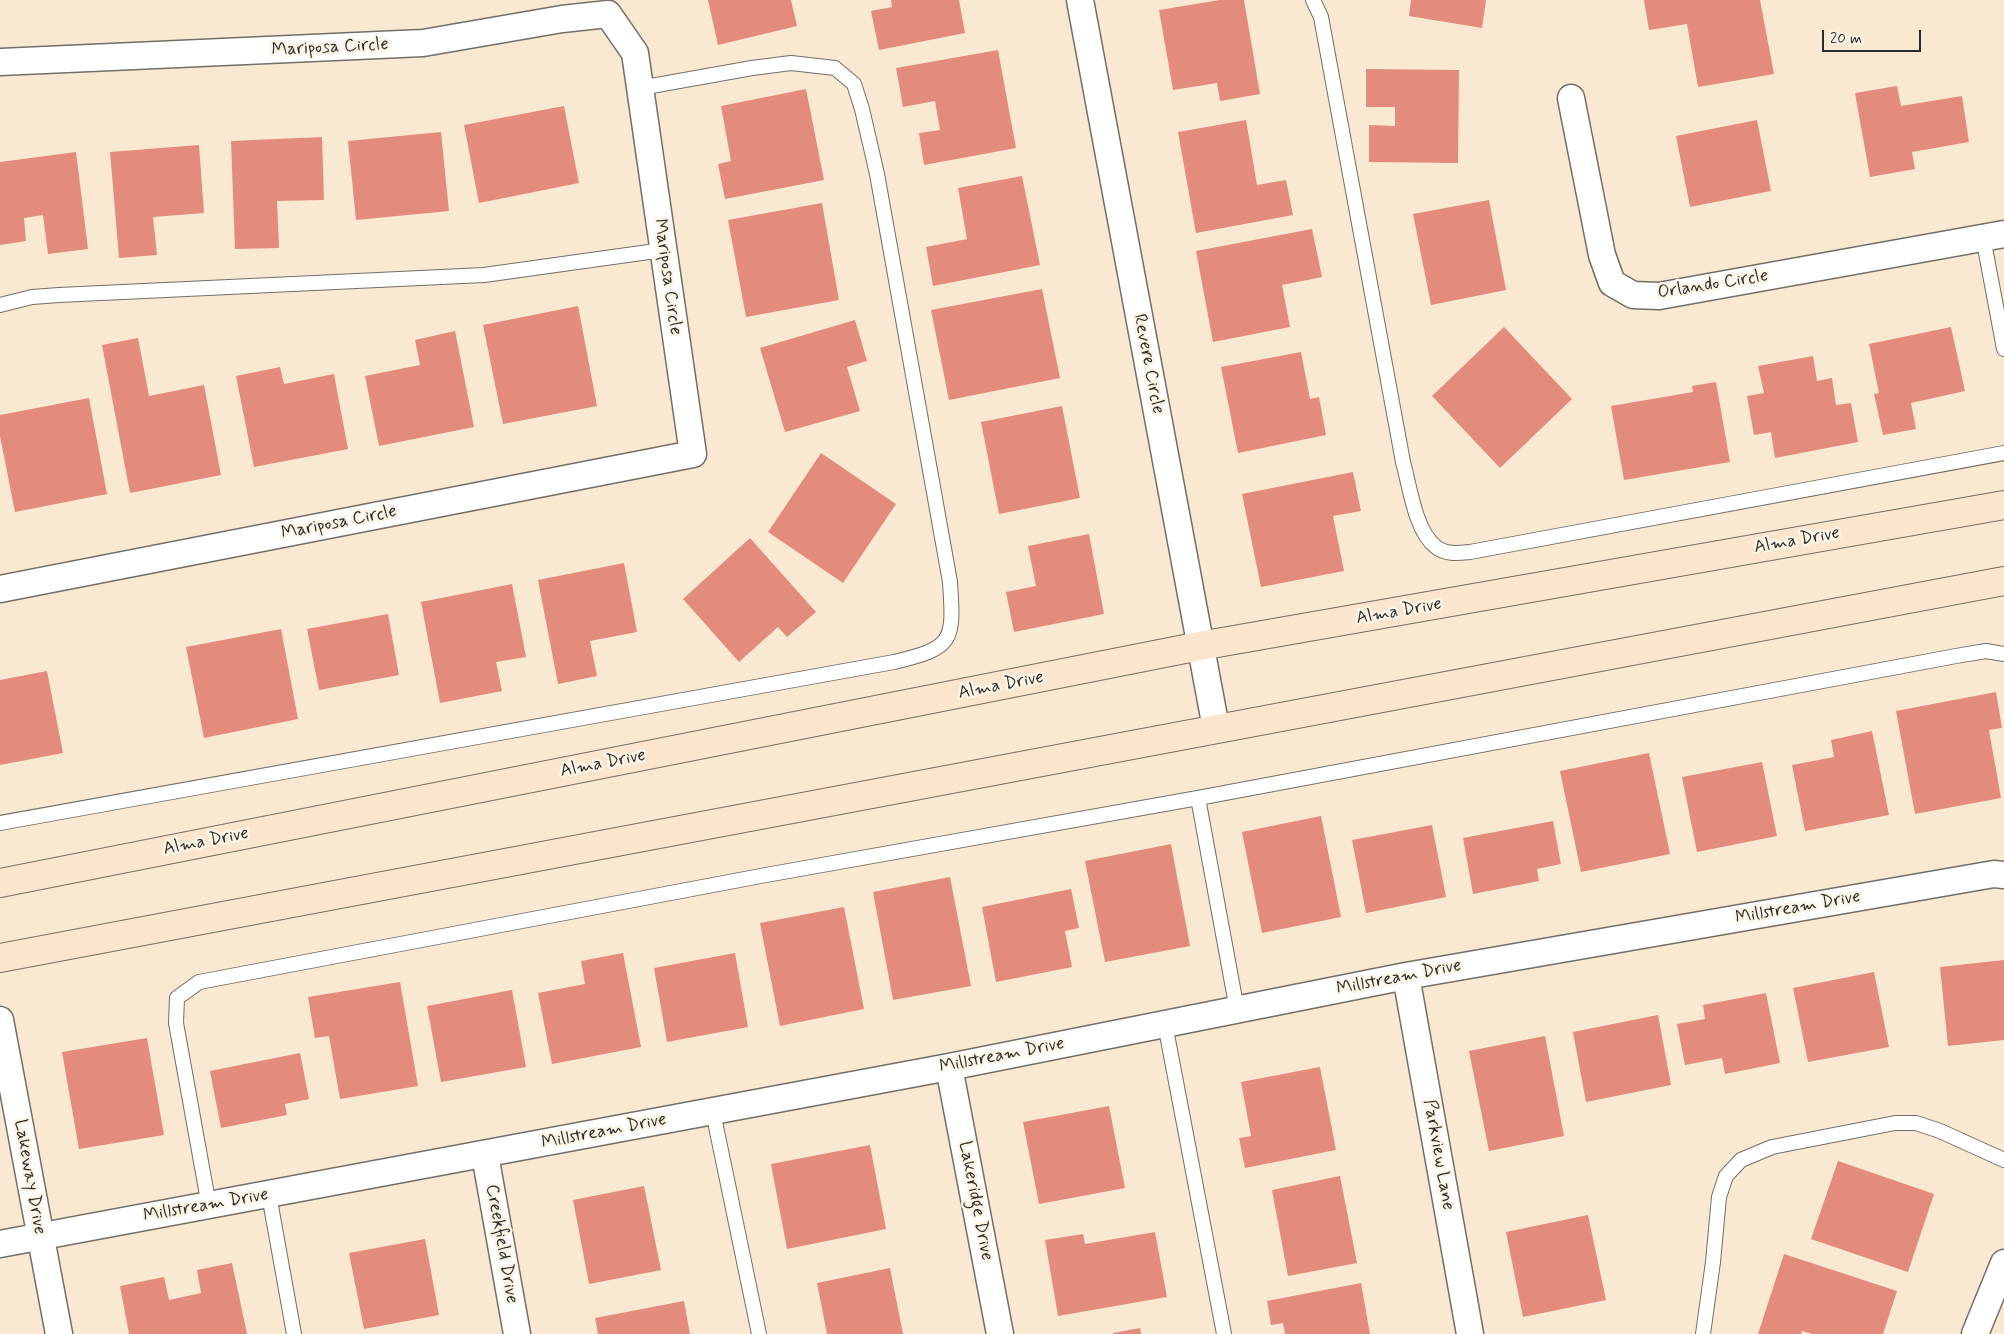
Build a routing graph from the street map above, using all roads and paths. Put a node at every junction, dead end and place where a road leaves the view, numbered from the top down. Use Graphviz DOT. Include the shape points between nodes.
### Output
graph roads {
  1 [pos="1080,0"];
  2 [pos="1313,0"];
  3 [pos="0,62"];
  4 [pos="640,88"];
  5 [pos="1571,98"];
  6 [pos="1993,235"];
  7 [pos="663,250"];
  8 [pos="0,305"];
  9 [pos="2004,349"];
  10 [pos="2004,453"];
  11 [pos="2004,505"];
  12 [pos="2004,581"];
  13 [pos="0,589"];
  14 [pos="1200,646"];
  15 [pos="2004,654"];
  16 [pos="1216,728"];
  17 [pos="1198,798"];
  18 [pos="0,823"];
  19 [pos="2004,875"];
  20 [pos="0,883"];
  21 [pos="0,958"];
  22 [pos="1406,976"];
  23 [pos="1237,1010"];
  24 [pos="0,1020"];
  25 [pos="1164,1024"];
  26 [pos="949,1067"];
  27 [pos="713,1112"];
  28 [pos="485,1155"];
  29 [pos="2004,1160"];
  30 [pos="269,1195"];
  31 [pos="209,1206"];
  32 [pos="40,1237"];
  33 [pos="0,1244"];
  34 [pos="2004,1263"];
  35 [pos="58,1334"];
  36 [pos="294,1334"];
  37 [pos="517,1334"];
  38 [pos="759,1334"];
  39 [pos="1000,1334"];
  40 [pos="1224,1334"];
  41 [pos="1470,1334"];
  42 [pos="1703,1334"];
  43 [pos="1974,1334"];
  1 -- 14 [label="street, Revere Circle"];
  2 -- 10 [label="lane" via="1321,17 1403,462 1420,527 1436,547 1449,553 1470,552"];
  3 -- 4 [label="street, Mariposa Circle" via="423,43 608,14 635,53"];
  4 -- 7 [label="street, Mariposa Circle"];
  4 -- 18 [label="lane" via="791,64 835,68 854,84 877,174 950,582 951,632 943,645 928,654 894,662"];
  5 -- 6 [label="street, Orlando Circle" via="1602,255 1612,283 1633,295 1659,296"];
  6 -- 9 [label="lane"];
  7 -- 8 [label="lane" via="484,275 59,295"];
  7 -- 13 [label="street, Mariposa Circle" via="693,454"];
  11 -- 14 [label="main road, Alma Drive"];
  12 -- 16 [label="main road"];
  14 -- 16 [label="street, Revere Circle"];
  14 -- 20 [label="main road, Alma Drive"];
  15 -- 17 [label="lane" via="1986,651 1956,656"];
  16 -- 21 [label="main road"];
  17 -- 23 [label="lane"];
  17 -- 31 [label="lane" via="766,875 199,982 177,998 176,1023"];
  19 -- 22 [label="street, Millstream Drive" via="1994,874"];
  22 -- 23 [label="street, Millstream Drive"];
  22 -- 41 [label="street, Parkview Lane"];
  23 -- 25 [label="street, Millstream Drive"];
  24 -- 32 [label="street, Lakeway Drive"];
  25 -- 26 [label="street, Millstream Drive"];
  25 -- 40 [label="lane"];
  26 -- 27 [label="street, Millstream Drive"];
  26 -- 39 [label="street, Lakeridge Drive"];
  27 -- 28 [label="street, Millstream Drive"];
  27 -- 38 [label="lane"];
  28 -- 30 [label="street, Millstream Drive"];
  28 -- 37 [label="street, Creekfield Drive"];
  29 -- 42 [label="lane" via="1940,1131 1916,1123 1895,1123 1772,1147 1741,1160 1726,1176 1719,1197"];
  30 -- 31 [label="street, Millstream Drive"];
  30 -- 36 [label="lane"];
  31 -- 32 [label="street, Millstream Drive"];
  32 -- 33 [label="street, Millstream Drive"];
  32 -- 35 [label="street, Lakeway Drive"];
  34 -- 43 [label="street"];
}
